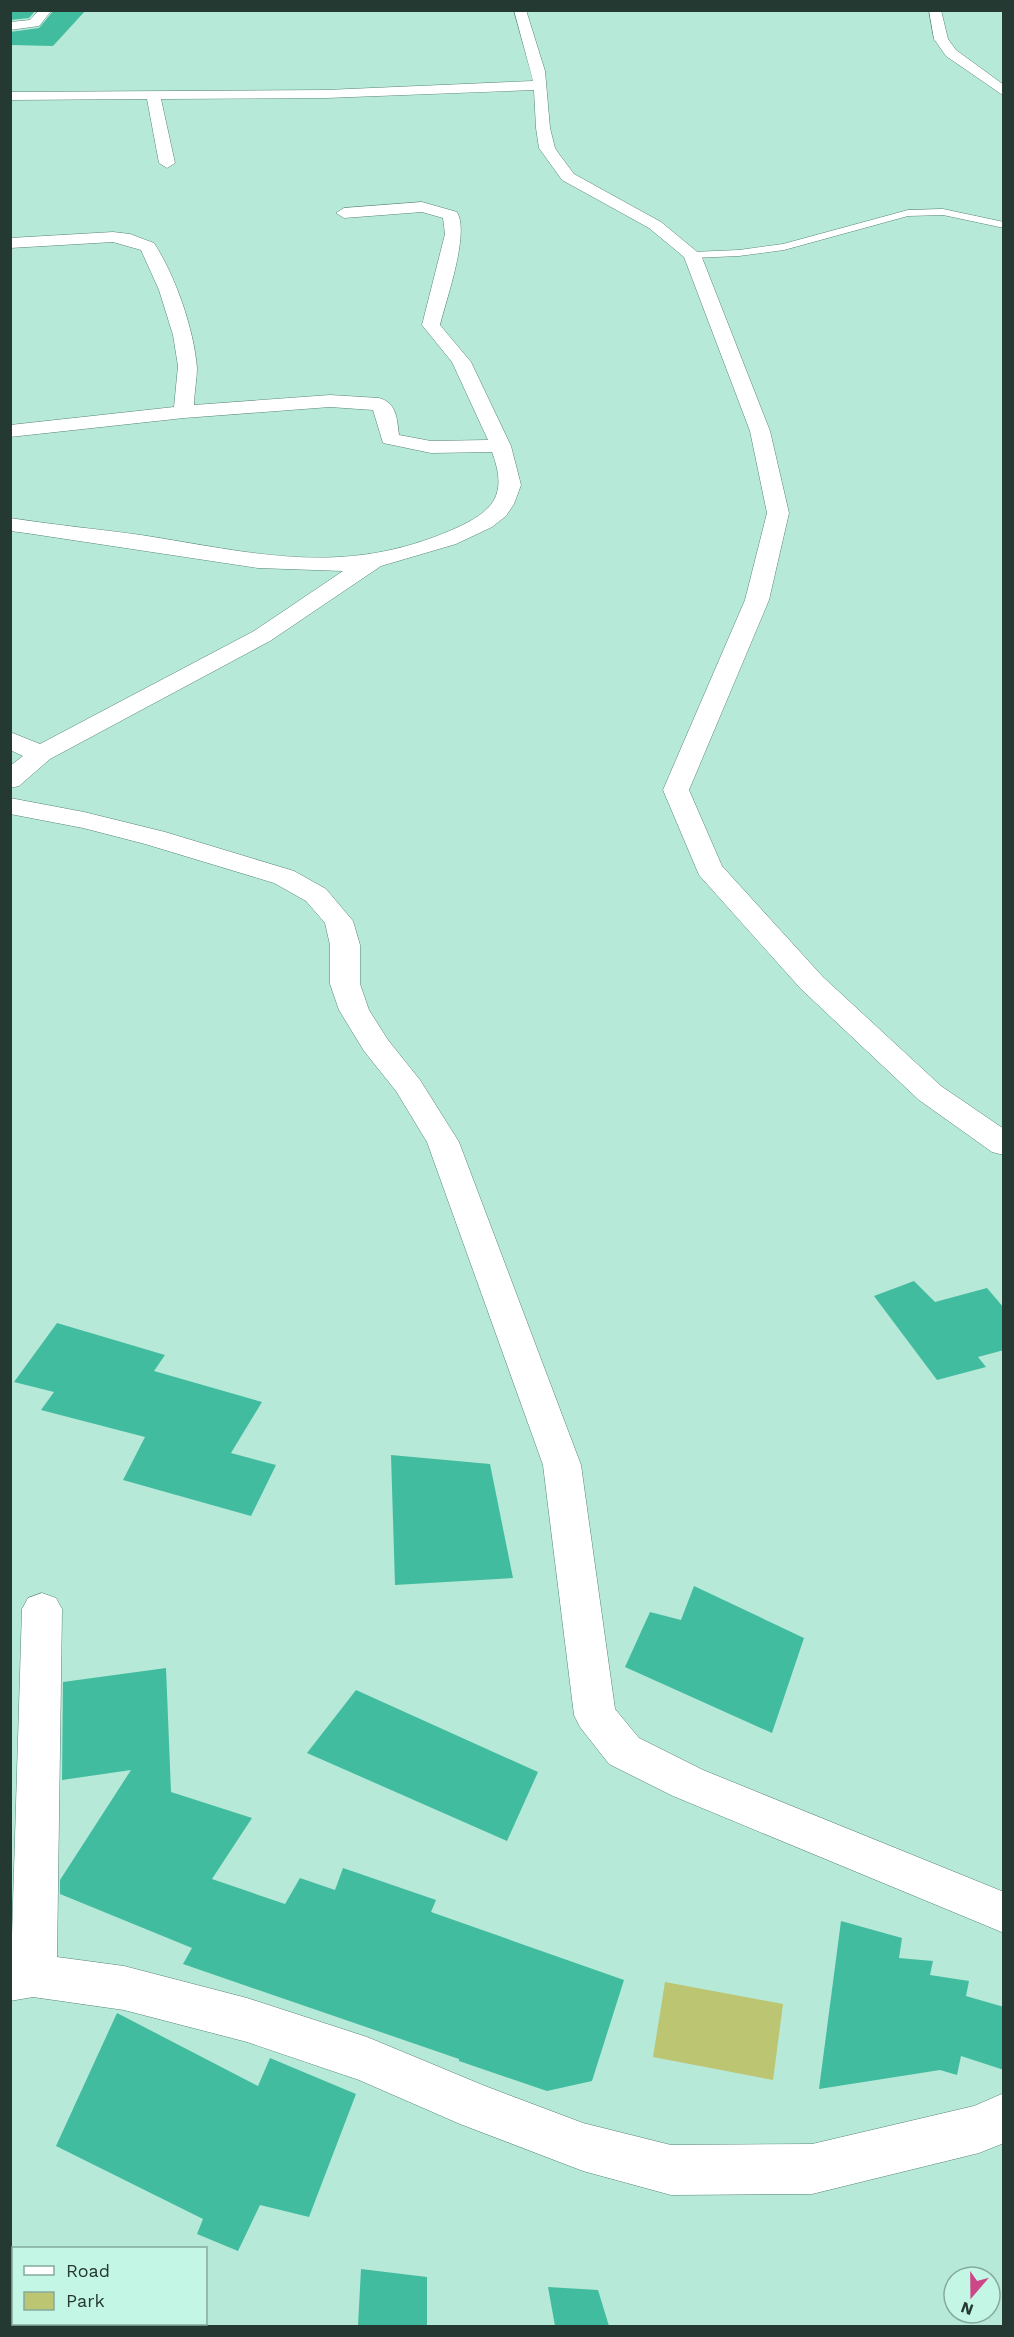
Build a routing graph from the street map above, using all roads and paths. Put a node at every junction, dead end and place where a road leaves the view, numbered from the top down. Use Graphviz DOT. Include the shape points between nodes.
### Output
graph roads {
  1 [pos="46,10"];
  2 [pos="520,10"];
  3 [pos="935,10"];
  4 [pos="10,26"];
  5 [pos="541,85"];
  6 [pos="1004,92"];
  7 [pos="153,95"];
  8 [pos="10,96"];
  9 [pos="167,163"];
  10 [pos="344,213"];
  11 [pos="1004,225"];
  12 [pos="10,243"];
  13 [pos="692,255"];
  14 [pos="184,412"];
  15 [pos="10,431"];
  16 [pos="501,446"];
  17 [pos="10,524"];
  18 [pos="374,561"];
  19 [pos="10,740"];
  20 [pos="41,754"];
  21 [pos="10,780"];
  22 [pos="10,806"];
  23 [pos="1004,1145"];
  24 [pos="42,1609"];
  25 [pos="1004,1913"];
  26 [pos="22,1977"];
  27 [pos="1004,2117"];
  1 -- 4 [label="street" via="34,23"];
  2 -- 5 [label="street"];
  3 -- 6 [label="street" via="945,45"];
  5 -- 7 [label="street" via="326,94"];
  5 -- 13 [label="street" via="547,148 568,177 655,225"];
  7 -- 8 [label="street"];
  7 -- 9 [label="street"];
  10 -- 16 [label="street" via="422,207 451,215 453,234 431,325 438,338 455,353"];
  11 -- 13 [label="lane" via="943,212 908,213 784,247"];
  12 -- 14 [label="street" via="113,237 148,247 178,321 187,367"];
  13 -- 23 [label="street" via="760,431 777,513 757,600 676,790 709,869 812,983 930,1093"];
  14 -- 15 [label="street"];
  14 -- 16 [label="street" via="330,401 379,405 385,410 390,439 431,447"];
  16 -- 18 [label="street" via="511,483 506,502 496,516 434,545"];
  17 -- 18 [label="street" via="266,561"];
  18 -- 20 [label="street" via="262,636"];
  19 -- 20 [label="street"];
  20 -- 21 [label="street"];
  22 -- 25 [label="street" via="145,835 284,877 316,895 339,921 345,945 345,984 354,1010 443,1142 562,1465 595,1715 624,1751 688,1783"];
  24 -- 26 [label="street"];
  26 -- 27 [label="street" via="124,1988 247,2020 367,2060 583,2146 671,2170 812,2169 980,2129"];
}
